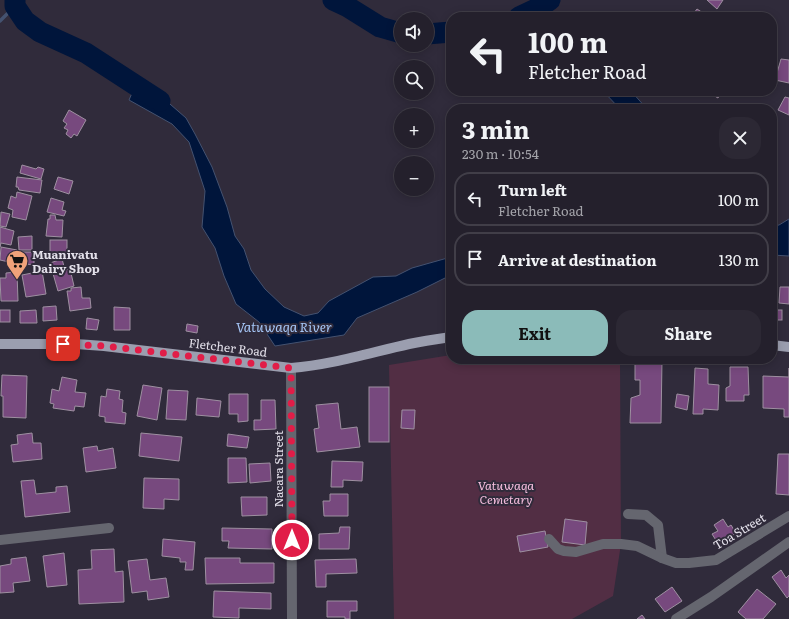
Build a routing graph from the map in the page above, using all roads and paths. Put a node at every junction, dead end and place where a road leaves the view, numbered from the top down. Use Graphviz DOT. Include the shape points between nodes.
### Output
graph roads {
  1 [pos="446,338"];
  2 [pos="0,344"];
  3 [pos="777,345"];
  4 [pos="789,346"];
  5 [pos="291,368"];
  6 [pos="628,514"];
  7 [pos="789,516"];
  8 [pos="109,528"];
  9 [pos="549,539"];
  10 [pos="0,540"];
  11 [pos="789,542"];
  12 [pos="662,558"];
  13 [pos="292,619"];
  14 [pos="676,619"];
  1 -- 5 [label="main road, Fletcher Road"];
  2 -- 5 [label="main road, Fletcher Road" via="104,346"];
  3 -- 4 [label="main road"];
  5 -- 13 [label="street, Nacara Street"];
  6 -- 12 [label="street" via="646,515 658,525"];
  7 -- 12 [label="street, Toa Street" via="716,560 689,564"];
  8 -- 10 [label="street"];
  9 -- 12 [label="street, Toa Street" via="558,549 564,551 576,552 603,544 621,544 637,546"];
  11 -- 14 [label="street"];
}
